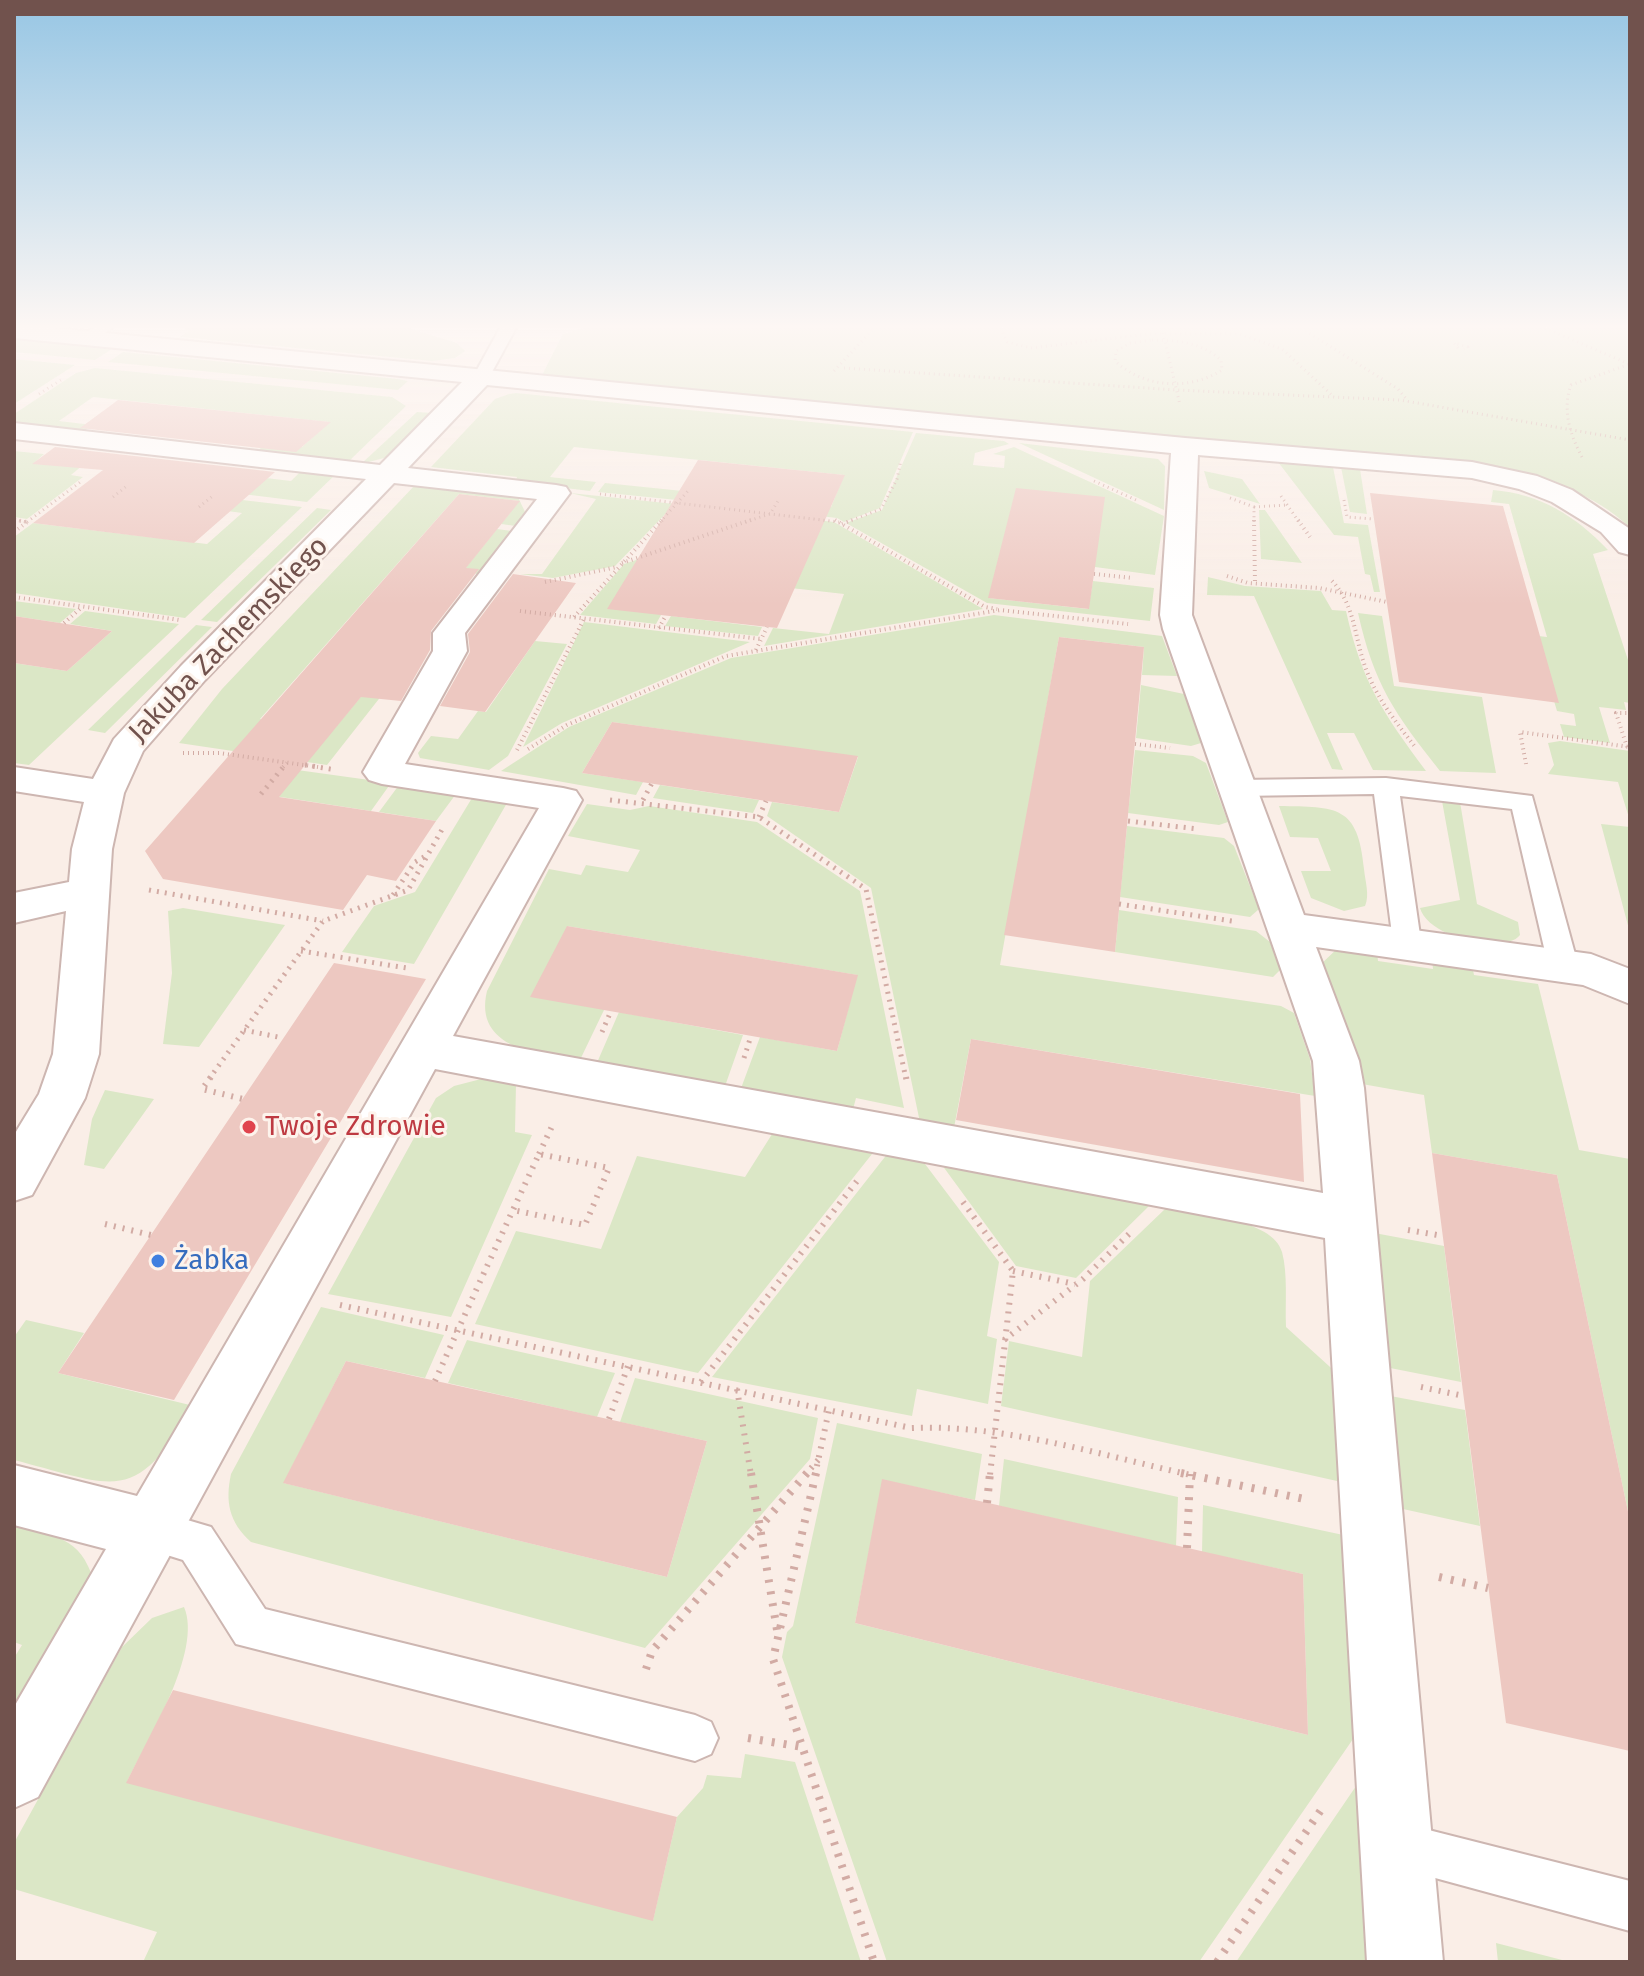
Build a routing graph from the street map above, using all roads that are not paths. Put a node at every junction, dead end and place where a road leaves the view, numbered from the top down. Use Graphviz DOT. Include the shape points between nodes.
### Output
graph roads {
  1 [pos="440,420"];
  2 [pos="914,420"];
  3 [pos="14,431"];
  4 [pos="1185,446"];
  5 [pos="389,474"];
  6 [pos="1630,546"];
  7 [pos="14,779"];
  8 [pos="1386,786"];
  9 [pos="1238,788"];
  10 [pos="105,793"];
  11 [pos="88,892"];
  12 [pos="14,908"];
  13 [pos="1289,928"];
  14 [pos="1407,942"];
  15 [pos="1563,965"];
  16 [pos="1630,988"];
  17 [pos="424,1049"];
  18 [pos="14,1180"];
  19 [pos="1348,1220"];
  20 [pos="14,1495"];
  21 [pos="150,1530"];
  22 [pos="695,1738"];
  23 [pos="14,1773"];
  24 [pos="1397,1846"];
  25 [pos="1630,1906"];
  26 [pos="1405,1962"];
  1 -- 5 [label="street, Jakuba Zachemskiego"];
  2 -- 4 [label="street"];
  3 -- 5 [label="street"];
  4 -- 6 [label="street" via="1490,473 1570,500 1611,526"];
  4 -- 9 [label="street" via="1176,615"];
  5 -- 10 [label="street, Jakuba Zachemskiego" via="170,698 121,755"];
  5 -- 17 [label="street" via="556,493 449,633 450,651 382,772 563,800"];
  7 -- 10 [label="street"];
  8 -- 9 [label="lane"];
  8 -- 14 [label="lane"];
  8 -- 15 [label="lane" via="1523,802"];
  9 -- 13 [label="street"];
  10 -- 11 [label="street, Jakuba Zachemskiego"];
  11 -- 12 [label="street"];
  11 -- 18 [label="street, Jakuba Zachemskiego" via="76,1054 61,1098"];
  13 -- 14 [label="street"];
  13 -- 19 [label="street" via="1336,1061"];
  14 -- 15 [label="street"];
  15 -- 16 [label="street" via="1591,970"];
  17 -- 19 [label="street"];
  17 -- 21 [label="street"];
  19 -- 24 [label="street"];
  20 -- 21 [label="street"];
  21 -- 22 [label="lane" via="196,1542 252,1628"];
  21 -- 23 [label="street"];
  24 -- 25 [label="lane"];
  24 -- 26 [label="street"];
}
